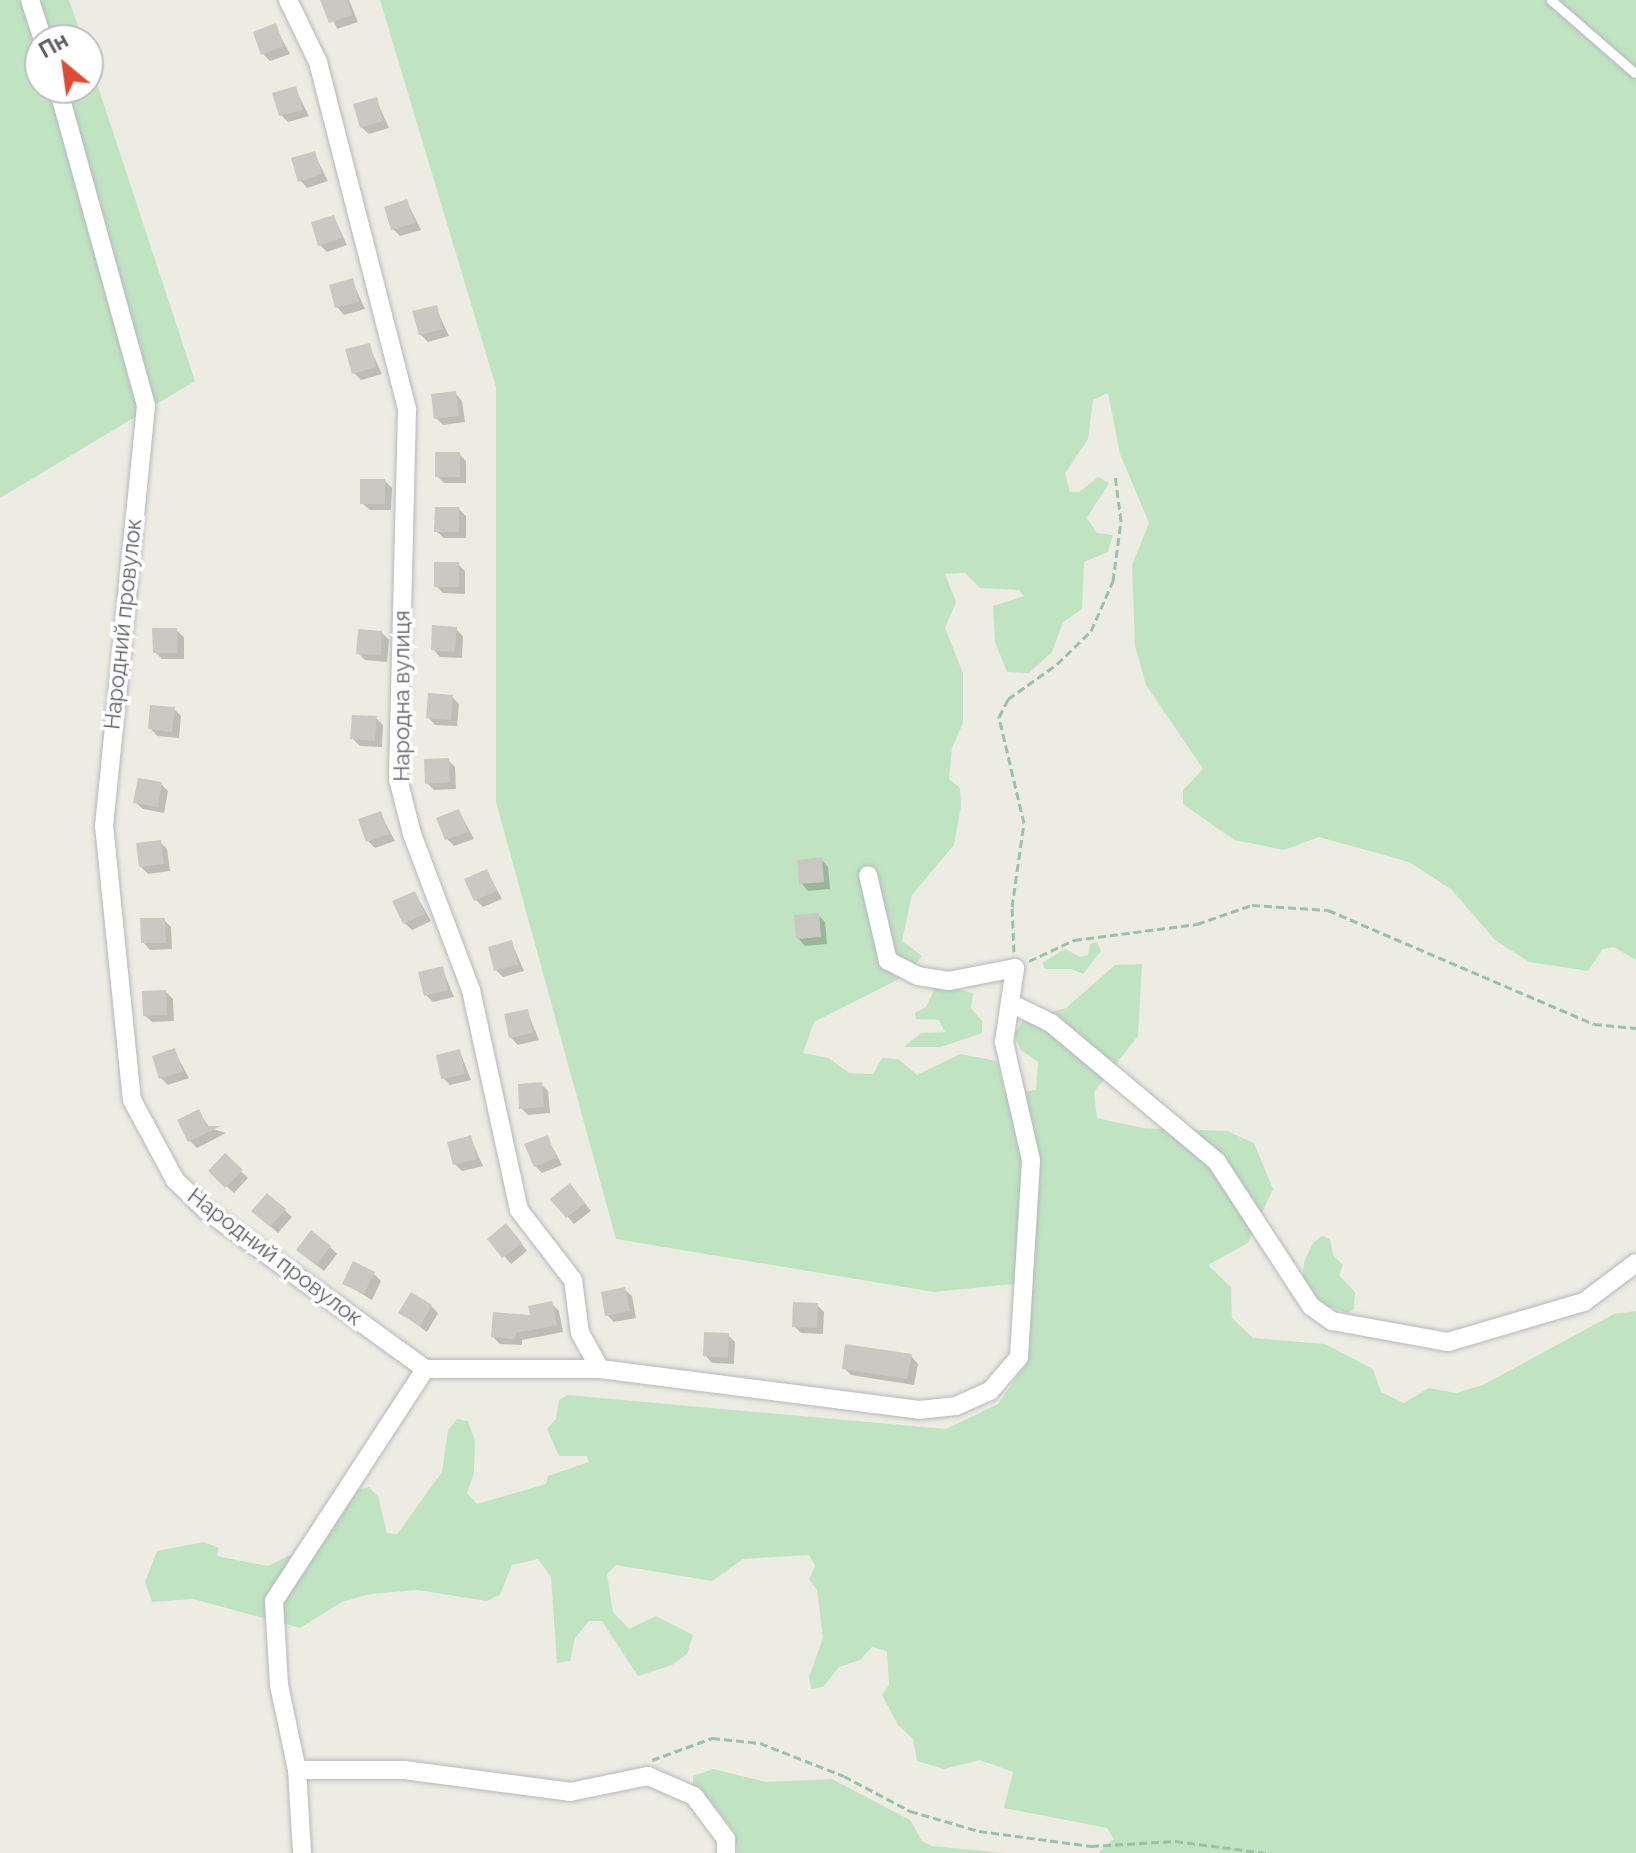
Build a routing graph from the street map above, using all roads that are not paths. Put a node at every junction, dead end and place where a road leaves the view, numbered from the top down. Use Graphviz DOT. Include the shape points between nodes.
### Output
graph roads {
  1 [pos="30,0"];
  2 [pos="288,0"];
  3 [pos="1551,0"];
  4 [pos="38,24"];
  5 [pos="1635,73"];
  6 [pos="62,104"];
  7 [pos="868,875"];
  8 [pos="1010,1003"];
  9 [pos="1636,1263"];
  10 [pos="425,1369"];
  11 [pos="600,1369"];
  12 [pos="297,1770"];
  13 [pos="302,1853"];
  14 [pos="726,1853"];
  1 -- 4 [label="street"];
  2 -- 11 [label="street, Народна вулиця" via="318,62 407,409 398,779 412,834 471,990 519,1210 573,1280 580,1333"];
  3 -- 5 [label="lane"];
  6 -- 10 [label="street, Народний провулок" via="146,406 104,825 132,1100 175,1180 207,1211"];
  7 -- 8 [label="street" via="888,961 918,976 949,981 1015,968"];
  8 -- 9 [label="street" via="1051,1023 1217,1162 1311,1306 1332,1321 1448,1342 1584,1302"];
  8 -- 11 [label="street" via="1004,1042 1031,1160 1019,1357 990,1391 956,1406 919,1410"];
  10 -- 11 [label="street"];
  10 -- 12 [label="street" via="274,1601 279,1685"];
  12 -- 13 [label="street"];
  12 -- 14 [label="street" via="404,1770 570,1792 648,1776 694,1796 726,1839"];
}
